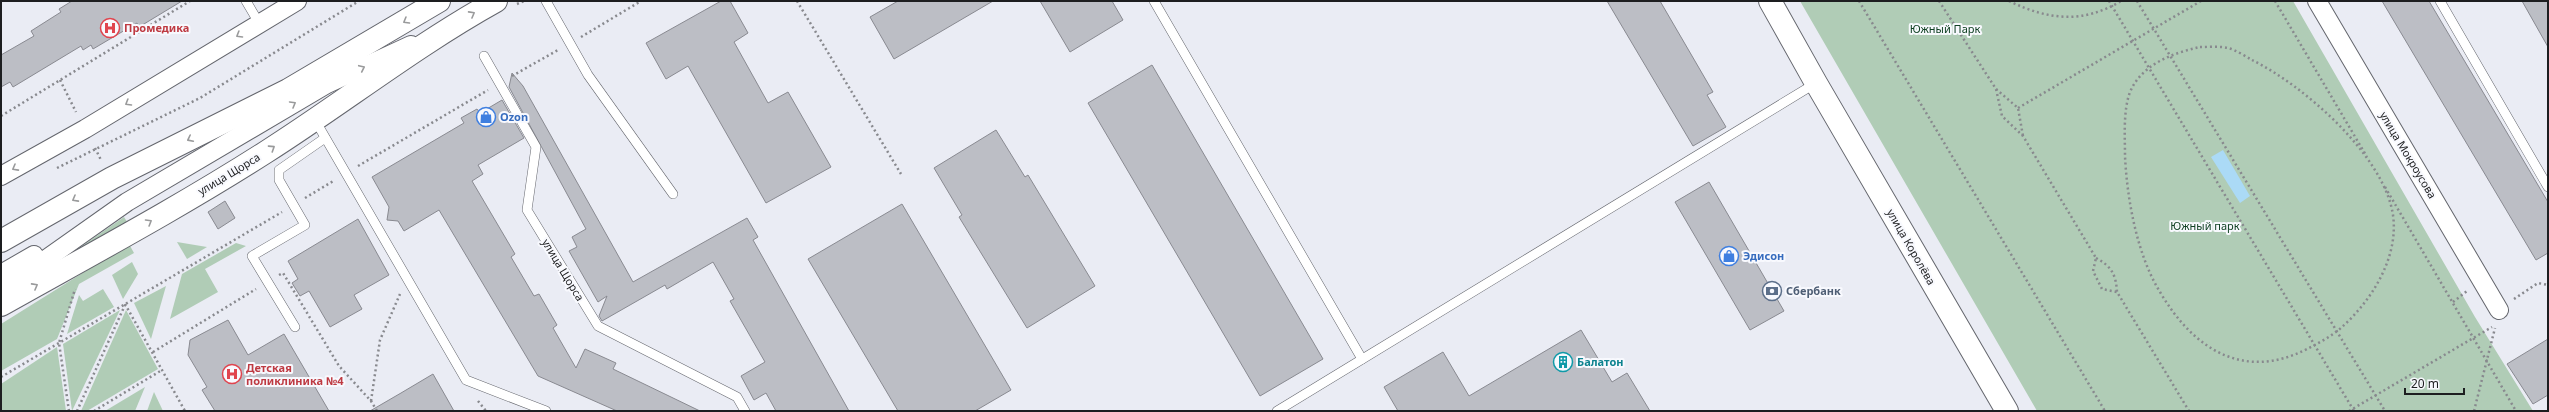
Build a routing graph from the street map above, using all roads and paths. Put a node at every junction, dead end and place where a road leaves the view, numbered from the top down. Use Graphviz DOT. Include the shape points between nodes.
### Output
graph roads {
  1 [pos="190,1"];
  2 [pos="246,1"];
  3 [pos="297,1"];
  4 [pos="359,1"];
  5 [pos="439,1"];
  6 [pos="496,1"];
  7 [pos="546,1"];
  8 [pos="641,1"];
  9 [pos="797,1"];
  10 [pos="1154,1"];
  11 [pos="1759,1"];
  12 [pos="1770,1"];
  13 [pos="1859,1"];
  14 [pos="1939,1"];
  15 [pos="2009,1"];
  16 [pos="2110,1"];
  17 [pos="2121,1"];
  18 [pos="2137,1"];
  19 [pos="2201,1"];
  20 [pos="2275,1"];
  21 [pos="2317,1"];
  22 [pos="2440,1"];
  23 [pos="2112,6"];
  24 [pos="259,23"];
  25 [pos="447,28"];
  26 [pos="2154,29"];
  27 [pos="2133,41"];
  28 [pos="571,43"];
  29 [pos="2170,55"];
  30 [pos="484,56"];
  31 [pos="2149,67"];
  32 [pos="60,80"];
  33 [pos="499,83"];
  34 [pos="1816,84"];
  35 [pos="1996,89"];
  36 [pos="288,90"];
  37 [pos="2018,108"];
  38 [pos="1,116"];
  39 [pos="85,129"];
  40 [pos="320,129"];
  41 [pos="2023,136"];
  42 [pos="55,169"];
  43 [pos="346,174"];
  44 [pos="901,174"];
  45 [pos="1,176"];
  46 [pos="2548,187"];
  47 [pos="673,194"];
  48 [pos="126,202"];
  49 [pos="294,205"];
  50 [pos="1,241"];
  51 [pos="2096,258"];
  52 [pos="1,274"];
  53 [pos="407,279"];
  54 [pos="267,282"];
  55 [pos="2548,285"];
  56 [pos="79,286"];
  57 [pos="1,291"];
  58 [pos="2116,292"];
  59 [pos="125,304"];
  60 [pos="1,305"];
  61 [pos="2499,310"];
  62 [pos="296,328"];
  63 [pos="2337,331"];
  64 [pos="2474,338"];
  65 [pos="59,342"];
  66 [pos="2315,345"];
  67 [pos="153,352"];
  68 [pos="1362,359"];
  69 [pos="2487,360"];
  70 [pos="162,370"];
  71 [pos="1,377"];
  72 [pos="2376,395"];
  73 [pos="371,402"];
  74 [pos="2354,410"];
  75 [pos="69,411"];
  76 [pos="77,411"];
  77 [pos="94,411"];
  78 [pos="185,411"];
  79 [pos="377,411"];
  80 [pos="546,411"];
  81 [pos="745,411"];
  82 [pos="1277,411"];
  83 [pos="2007,411"];
  84 [pos="2106,411"];
  85 [pos="2188,411"];
  86 [pos="2349,411"];
  87 [pos="2385,411"];
  88 [pos="2474,411"];
  89 [pos="2516,411"];
  1 -- 32 [label="path"];
  2 -- 24 [label="lane"];
  3 -- 24 [label="street"];
  4 -- 42 [label="path" via="200,98"];
  5 -- 36 [label="main road, one-way"];
  25 -- 6 [label="main road, улица Щорса, one-way"];
  7 -- 28 [label="lane"];
  8 -- 28 [label="path"];
  9 -- 44 [label="path"];
  10 -- 68 [label="lane"];
  11 -- 34 [label="main road, улица Королёва"];
  12 -- 34 [label="main road, улица Королёва"];
  13 -- 84 [label="path"];
  14 -- 35 [label="path"];
  15 -- 23 [label="path" via="2032,12 2062,18 2092,14"];
  16 -- 23 [label="path"];
  17 -- 23 [label="path"];
  18 -- 26 [label="path"];
  19 -- 26 [label="path"];
  20 -- 64 [label="path"];
  21 -- 61 [label="street, улица Мокроусова"];
  22 -- 46 [label="lane"];
  23 -- 27 [label="path"];
  24 -- 39 [label="street, one-way"];
  25 -- 40 [label="main road, улица Щорса"];
  48 -- 25 [label="street, улица Щорса, one-way" via="327,84"];
  26 -- 27 [label="path"];
  26 -- 29 [label="path"];
  27 -- 31 [label="path"];
  27 -- 37 [label="path"];
  28 -- 33 [label="path"];
  28 -- 47 [label="lane" via="588,75"];
  29 -- 31 [label="path"];
  29 -- 63 [label="path"];
  29 -- 63 [label="path" via="2200,47 2229,48 2270,68 2322,108 2355,141 2383,184 2393,215 2391,248 2376,287 2358,312"];
  30 -- 33 [label="lane, улица Щорса"];
  31 -- 66 [label="path"];
  31 -- 66 [label="path" via="2130,92 2124,130 2126,184 2140,246 2160,292 2188,330 2217,353 2252,363 2265,362 2291,357"];
  32 -- 38 [label="path"];
  32 -- 39 [label="path"];
  33 -- 43 [label="path"];
  33 -- 81 [label="lane, улица Щорса" via="536,147 527,210 598,326 737,397"];
  34 -- 68 [label="lane"];
  34 -- 83 [label="main road, улица Королёва"];
  35 -- 37 [label="path"];
  35 -- 41 [label="path" via="2002,116"];
  36 -- 48 [label="street"];
  36 -- 50 [label="main road, one-way" via="112,178"];
  37 -- 41 [label="path"];
  39 -- 45 [label="street, one-way"];
  40 -- 43 [label="lane"];
  40 -- 49 [label="lane" via="279,170 279,180"];
  60 -- 40 [label="main road, улица Щорса, one-way"];
  41 -- 51 [label="path"];
  43 -- 49 [label="path"];
  43 -- 53 [label="lane"];
  48 -- 52 [label="street"];
  48 -- 57 [label="street, улица Щорса"];
  49 -- 54 [label="lane" via="305,225 252,256"];
  49 -- 59 [label="path"];
  51 -- 58 [label="path" via="2109,264 2116,279"];
  51 -- 58 [label="path" via="2093,271 2102,289"];
  53 -- 73 [label="path" via="380,340"];
  53 -- 80 [label="lane" via="466,380"];
  54 -- 62 [label="lane"];
  54 -- 67 [label="path"];
  54 -- 73 [label="path" via="282,273 339,366"];
  55 -- 61 [label="path" via="2538,283"];
  56 -- 65 [label="path" via="73,290"];
  58 -- 85 [label="path"];
  59 -- 65 [label="path"];
  59 -- 67 [label="path"];
  59 -- 76 [label="path"];
  63 -- 66 [label="path"];
  63 -- 72 [label="path"];
  64 -- 69 [label="path"];
  64 -- 69 [label="path" via="2496,325"];
  64 -- 72 [label="path"];
  65 -- 71 [label="path"];
  65 -- 75 [label="path"];
  66 -- 74 [label="path"];
  67 -- 70 [label="path"];
  68 -- 82 [label="lane"];
  69 -- 88 [label="path"];
  69 -- 89 [label="path"];
  70 -- 77 [label="path"];
  70 -- 78 [label="path"];
  72 -- 74 [label="path"];
  72 -- 87 [label="path"];
  73 -- 79 [label="path"];
  74 -- 86 [label="path"];
}
